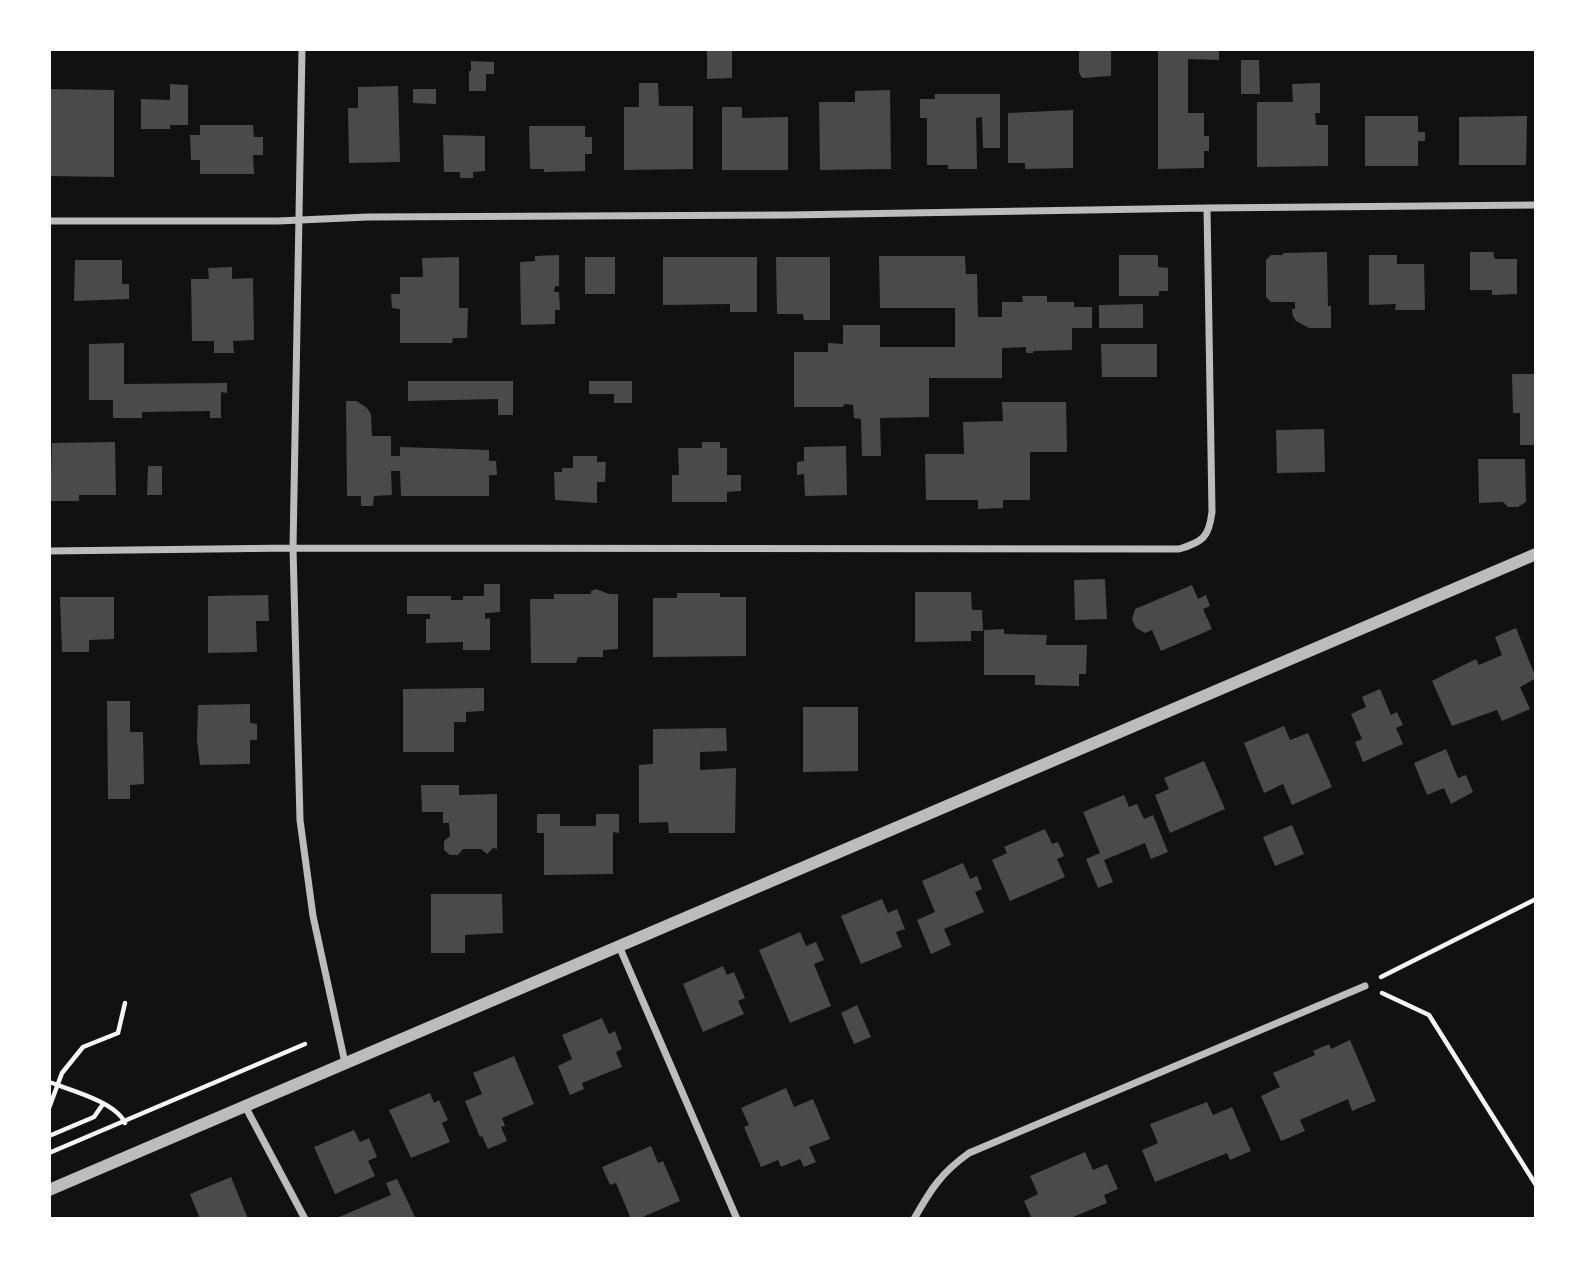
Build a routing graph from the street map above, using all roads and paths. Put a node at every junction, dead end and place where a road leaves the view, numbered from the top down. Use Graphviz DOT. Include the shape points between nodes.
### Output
graph roads {
  1 [pos="302,49"];
  2 [pos="1536,205"];
  3 [pos="1207,208"];
  4 [pos="300,220"];
  5 [pos="49,221"];
  6 [pos="293,548"];
  7 [pos="49,551"];
  8 [pos="1536,554"];
  9 [pos="1536,899"];
  10 [pos="619,946"];
  11 [pos="1365,986"];
  12 [pos="125,1003"];
  13 [pos="306,1044"];
  14 [pos="345,1063"];
  15 [pos="49,1082"];
  16 [pos="59,1086"];
  17 [pos="103,1104"];
  18 [pos="245,1106"];
  19 [pos="49,1108"];
  20 [pos="125,1122"];
  21 [pos="49,1136"];
  22 [pos="49,1153"];
  23 [pos="1536,1185"];
  24 [pos="49,1190"];
  25 [pos="305,1219"];
  26 [pos="737,1219"];
  27 [pos="914,1219"];
  1 -- 4 [label="street"];
  2 -- 3 [label="street"];
  3 -- 4 [label="street"];
  3 -- 6 [label="street" via="1212,512 1209,532 1196,544 1179,549"];
  4 -- 5 [label="street"];
  4 -- 6 [label="street"];
  6 -- 7 [label="street"];
  6 -- 14 [label="street" via="300,820 313,916"];
  8 -- 10 [label="street"];
  9 -- 11 [label="path"];
  10 -- 14 [label="street"];
  10 -- 26 [label="street"];
  11 -- 23 [label="path" via="1429,1015"];
  11 -- 27 [label="street" via="969,1153 947,1169"];
  12 -- 16 [label="path" via="118,1033 83,1047 62,1073"];
  13 -- 20 [label="path"];
  14 -- 18 [label="street"];
  15 -- 16 [label="path"];
  16 -- 17 [label="path"];
  16 -- 19 [label="path"];
  17 -- 20 [label="path" via="121,1113"];
  17 -- 21 [label="path" via="94,1117"];
  18 -- 24 [label="street"];
  18 -- 25 [label="street"];
  20 -- 22 [label="path"];
}
